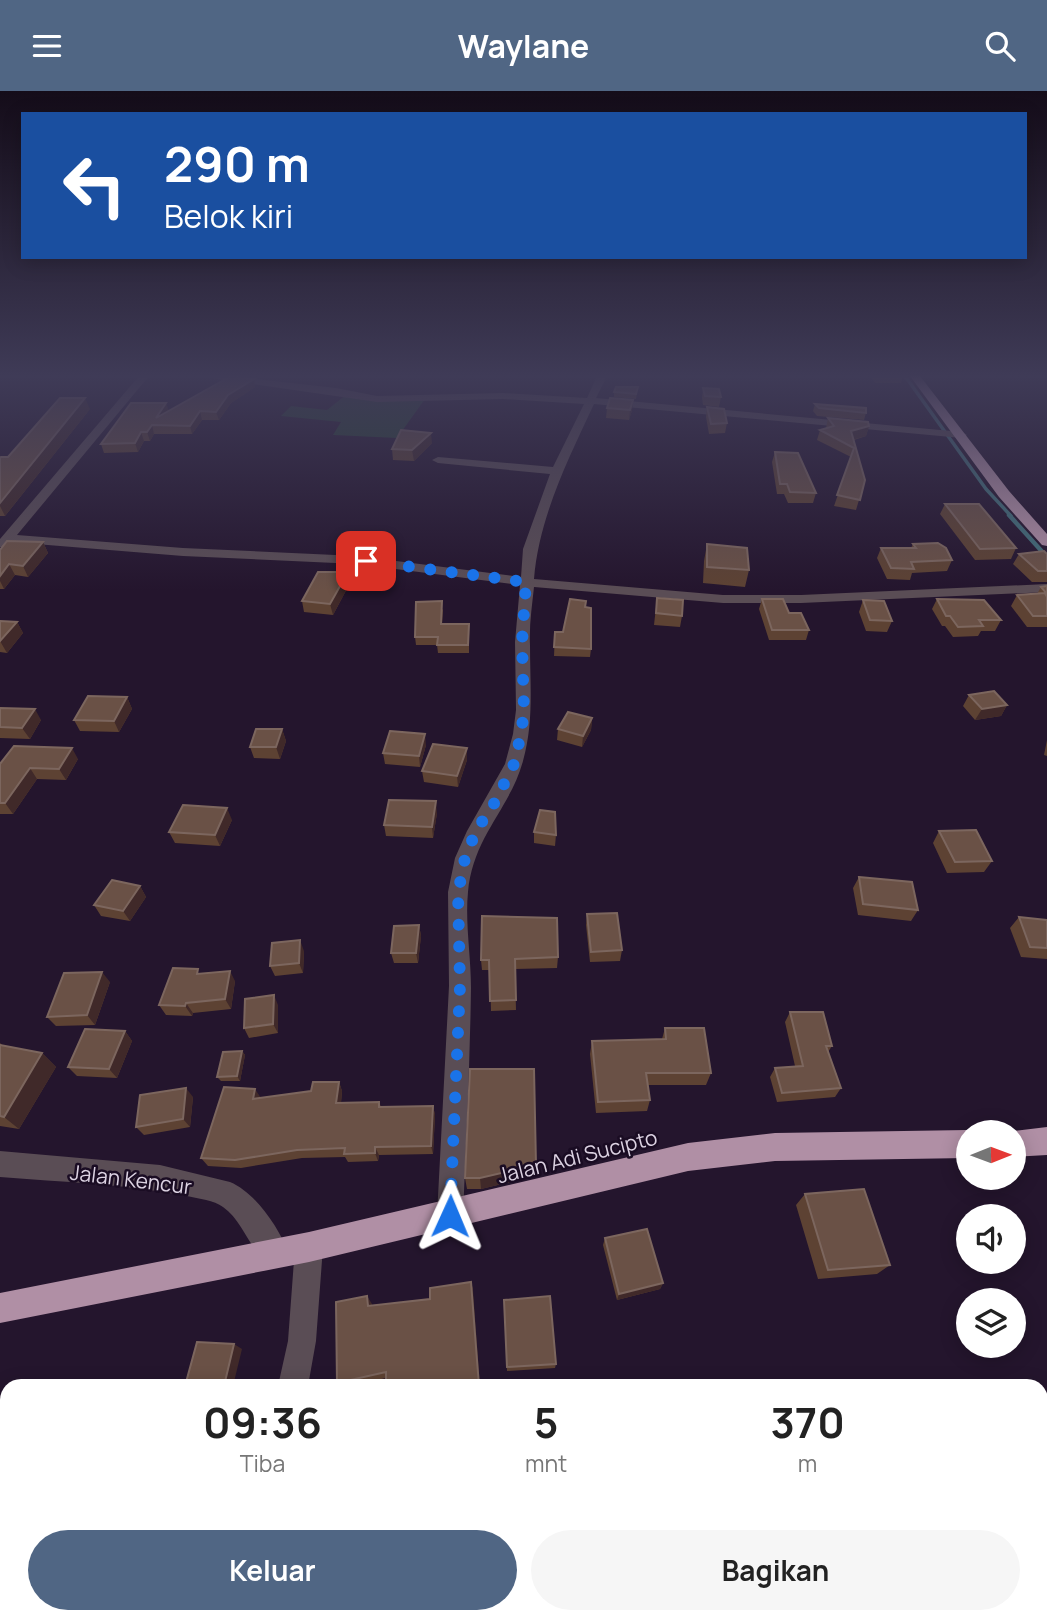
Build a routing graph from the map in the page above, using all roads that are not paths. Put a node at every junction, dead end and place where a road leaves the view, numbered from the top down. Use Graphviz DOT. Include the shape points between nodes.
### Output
graph roads {
  1 [pos="87,448"];
  2 [pos="569,448"];
  3 [pos="967,448"];
  4 [pos="438,460"];
  5 [pos="557,471"];
  6 [pos="0,525"];
  7 [pos="17,526"];
  8 [pos="1047,542"];
  9 [pos="4,543"];
  10 [pos="526,582"];
  11 [pos="1047,588"];
  12 [pos="1047,1142"];
  13 [pos="1026,1143"];
  14 [pos="956,1144"];
  15 [pos="0,1164"];
  16 [pos="450,1216"];
  17 [pos="309,1247"];
  18 [pos="275,1253"];
  19 [pos="0,1308"];
  20 [pos="294,1379"];
  1 -- 7 [label="street"];
  2 -- 5 [label="street"];
  3 -- 8 [label="highway"];
  4 -- 5 [label="street"];
  5 -- 10 [label="street" via="530,549"];
  6 -- 7 [label="street"];
  7 -- 9 [label="street"];
  9 -- 10 [label="street" via="357,560"];
  10 -- 11 [label="street" via="753,600"];
  10 -- 16 [label="street" via="521,734 514,764 465,858 458,893 460,986"];
  12 -- 13 [label="highway"];
  14 -- 16 [label="highway, Jalan Adi Sucipto" via="775,1147 688,1157"];
  15 -- 18 [label="street, Jalan Kencur" via="160,1178 209,1188 230,1195"];
  16 -- 17 [label="highway, Jalan Adi Sucipto"];
  17 -- 18 [label="highway, Jalan Adi Sucipto"];
  17 -- 20 [label="street"];
  18 -- 19 [label="highway, Jalan Adi Sucipto"];
}
